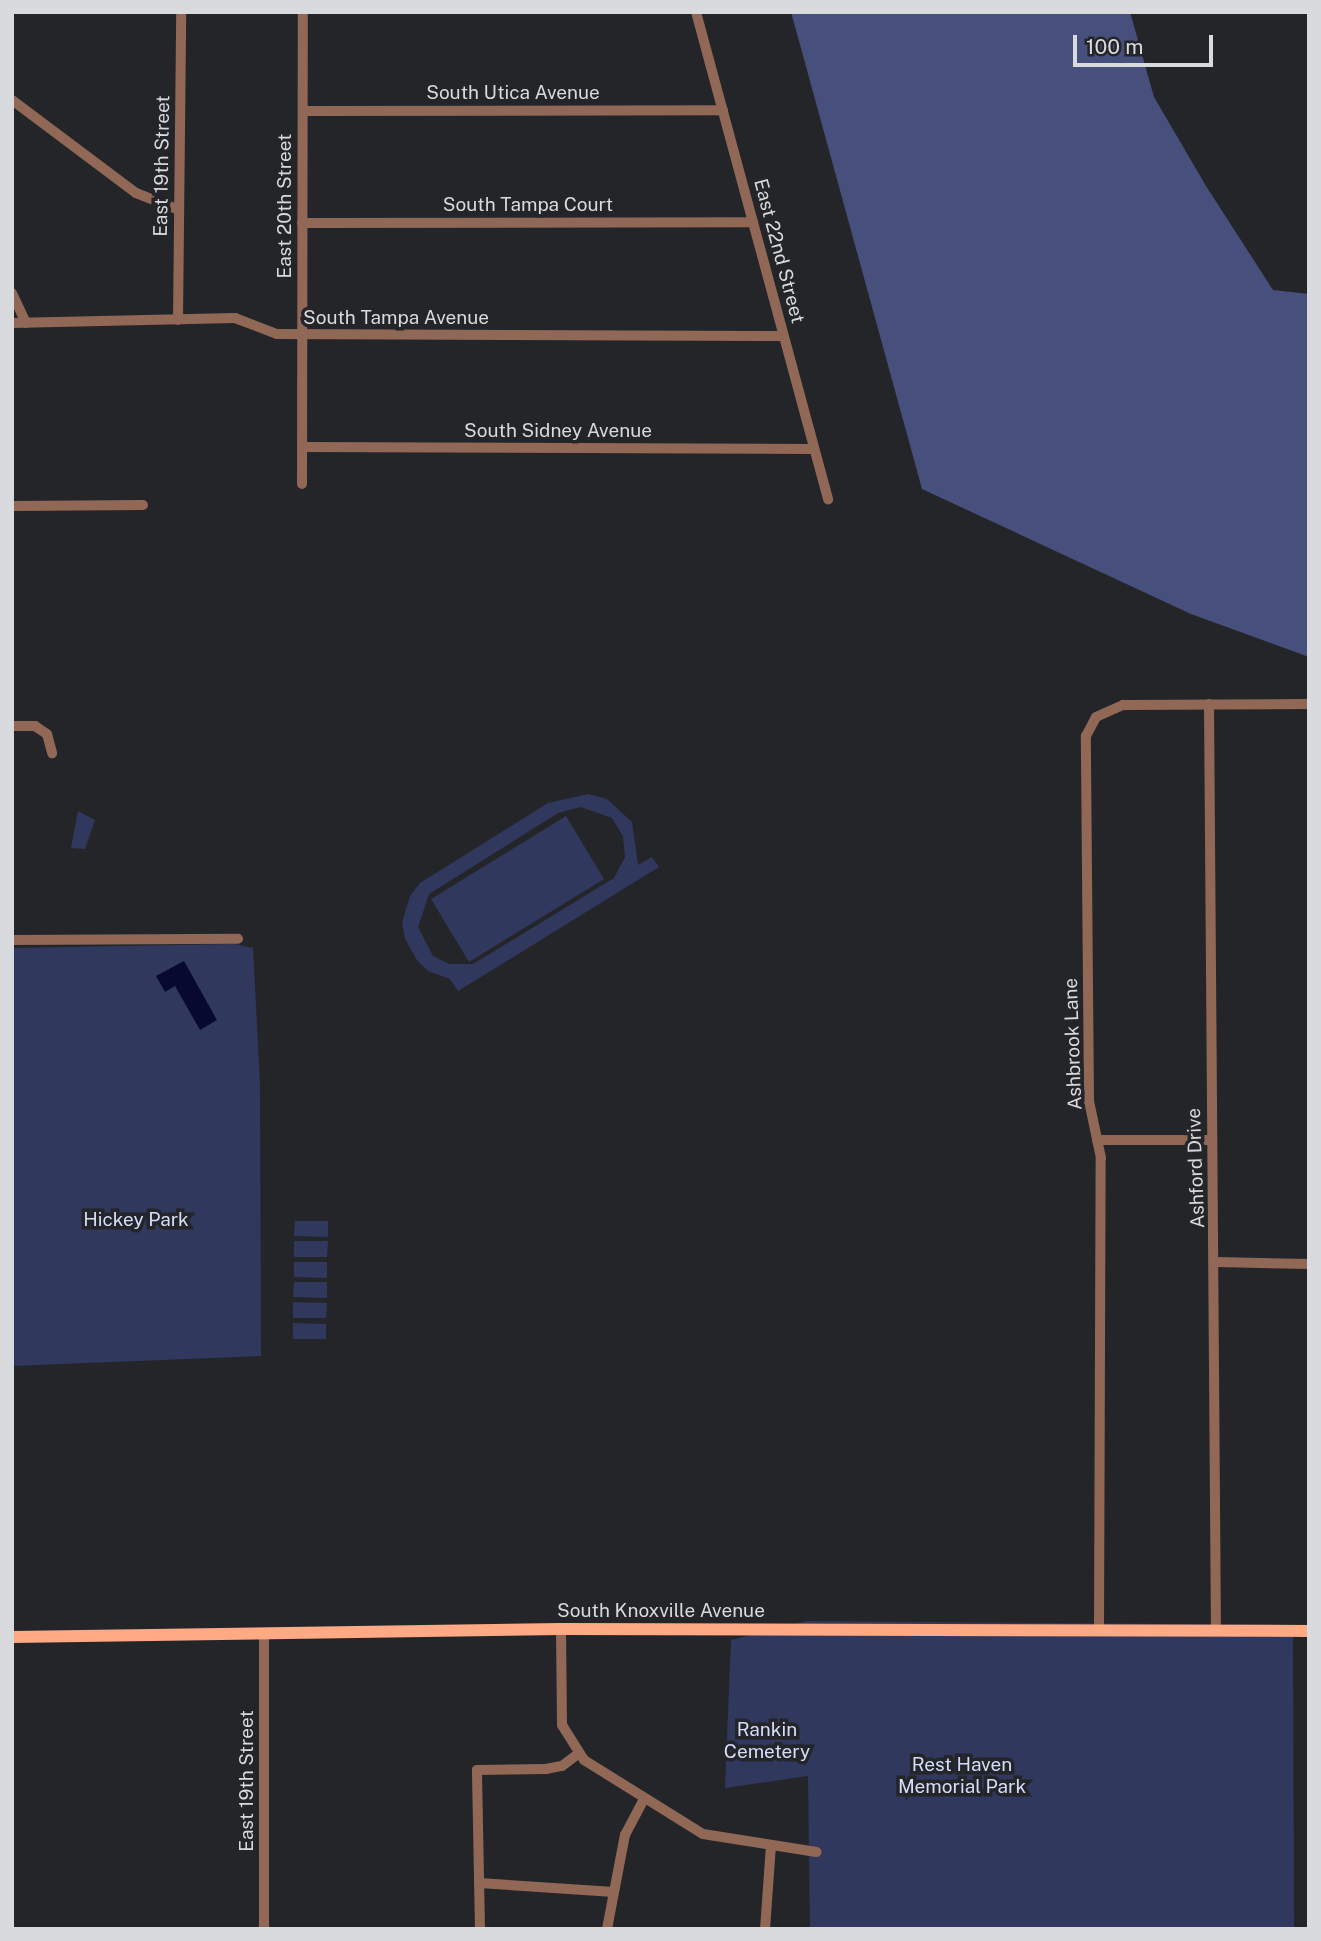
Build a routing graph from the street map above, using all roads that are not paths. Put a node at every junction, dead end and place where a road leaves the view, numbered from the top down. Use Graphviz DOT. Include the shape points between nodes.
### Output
graph roads {
  1 [pos="181,12"];
  2 [pos="303,12"];
  3 [pos="696,12"];
  4 [pos="12,100"];
  5 [pos="723,110"];
  6 [pos="303,111"];
  7 [pos="179,210"];
  8 [pos="753,222"];
  9 [pos="302,223"];
  10 [pos="12,293"];
  11 [pos="178,320"];
  12 [pos="12,323"];
  13 [pos="26,323"];
  14 [pos="302,335"];
  15 [pos="783,336"];
  16 [pos="302,447"];
  17 [pos="814,449"];
  18 [pos="302,484"];
  19 [pos="828,499"];
  20 [pos="143,505"];
  21 [pos="12,506"];
  22 [pos="1209,704"];
  23 [pos="1309,704"];
  24 [pos="12,726"];
  25 [pos="52,753"];
  26 [pos="238,939"];
  27 [pos="12,940"];
  28 [pos="1097,1140"];
  29 [pos="1212,1140"];
  30 [pos="1216,1262"];
  31 [pos="1309,1264"];
  32 [pos="561,1629"];
  33 [pos="1099,1629"];
  34 [pos="1216,1630"];
  35 [pos="1309,1631"];
  36 [pos="264,1633"];
  37 [pos="12,1637"];
  38 [pos="578,1754"];
  39 [pos="644,1799"];
  40 [pos="771,1846"];
  41 [pos="817,1852"];
  42 [pos="479,1883"];
  43 [pos="614,1892"];
  44 [pos="264,1929"];
  45 [pos="480,1929"];
  46 [pos="607,1929"];
  47 [pos="765,1929"];
  1 -- 7 [label="street, East 19th Street"];
  2 -- 6 [label="street, East 20th Street"];
  3 -- 5 [label="street, East 22nd Street"];
  4 -- 7 [label="street" via="136,193"];
  5 -- 6 [label="street, South Utica Avenue"];
  5 -- 8 [label="street, East 22nd Street"];
  6 -- 9 [label="street, East 20th Street"];
  7 -- 11 [label="street, East 19th Street"];
  8 -- 9 [label="street, South Tampa Court"];
  8 -- 15 [label="street, East 22nd Street"];
  9 -- 14 [label="street, East 20th Street"];
  10 -- 13 [label="street"];
  11 -- 13 [label="street, South Tampa Avenue"];
  11 -- 14 [label="street, South Tampa Avenue" via="235,318 277,334"];
  12 -- 13 [label="street, South Tampa Avenue"];
  14 -- 15 [label="street, South Tampa Avenue"];
  14 -- 16 [label="street, East 20th Street"];
  15 -- 17 [label="street, East 22nd Street"];
  16 -- 17 [label="street, South Sidney Avenue"];
  16 -- 18 [label="street, East 20th Street"];
  17 -- 19 [label="street, East 22nd Street"];
  20 -- 21 [label="street"];
  22 -- 23 [label="street, Ashbrook Lane"];
  22 -- 28 [label="street, Ashbrook Lane" via="1111,707 1096,718 1086,736 1089,1101"];
  22 -- 29 [label="street, Ashford Drive"];
  24 -- 25 [label="street" via="35,726 47,734"];
  26 -- 27 [label="street"];
  28 -- 29 [label="street"];
  28 -- 33 [label="street, Ashbrook Lane" via="1101,1158"];
  29 -- 30 [label="street, Ashford Drive"];
  30 -- 31 [label="street"];
  30 -- 34 [label="street, Ashford Drive"];
  32 -- 33 [label="main road, South Knoxville Avenue"];
  32 -- 36 [label="main road, South Knoxville Avenue"];
  32 -- 38 [label="street" via="561,1716"];
  33 -- 34 [label="main road, South Knoxville Avenue"];
  34 -- 35 [label="main road, South Knoxville Avenue"];
  36 -- 37 [label="main road, South Knoxville Avenue"];
  36 -- 44 [label="street, East 19th Street"];
  38 -- 39 [label="street"];
  38 -- 42 [label="street" via="562,1766 546,1769 477,1770"];
  39 -- 40 [label="street" via="703,1834"];
  39 -- 43 [label="street" via="625,1835"];
  40 -- 41 [label="street"];
  40 -- 47 [label="street"];
  42 -- 43 [label="street"];
  42 -- 45 [label="street"];
  43 -- 46 [label="street"];
}
